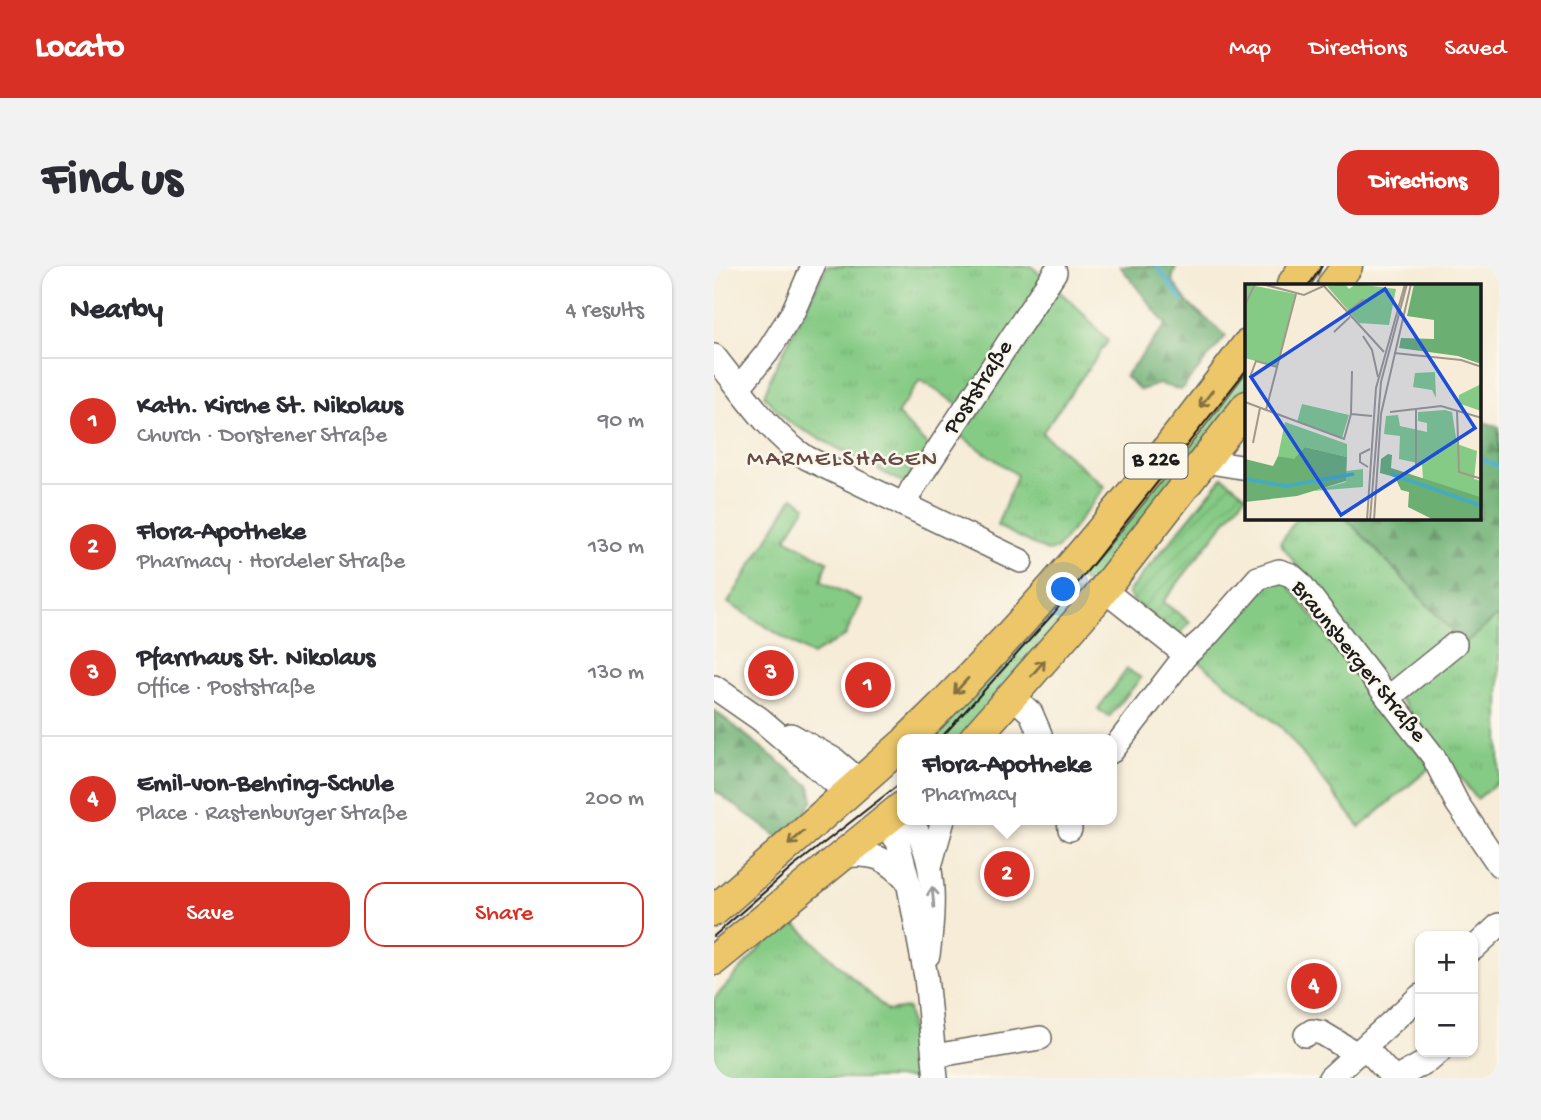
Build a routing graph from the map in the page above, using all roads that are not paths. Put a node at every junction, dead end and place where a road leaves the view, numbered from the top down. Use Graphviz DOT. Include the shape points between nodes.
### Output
graph roads {
  1 [pos="813,266"];
  2 [pos="1305,266"];
  3 [pos="1347,266"];
  4 [pos="1055,272"];
  5 [pos="1293,284"];
  6 [pos="1335,284"];
  7 [pos="1245,348"];
  8 [pos="714,356"];
  9 [pos="739,387"];
  10 [pos="1245,409"];
  11 [pos="1204,461"];
  12 [pos="1245,468"];
  13 [pos="904,505"];
  14 [pos="1021,561"];
  15 [pos="1104,590"];
  16 [pos="1455,644"];
  17 [pos="1186,655"];
  18 [pos="714,687"];
  19 [pos="1013,696"];
  20 [pos="1388,698"];
  21 [pos="913,734"];
  22 [pos="979,734"];
  23 [pos="1040,734"];
  24 [pos="1117,745"];
  25 [pos="897,749"];
  26 [pos="854,788"];
  27 [pos="897,813"];
  28 [pos="897,816"];
  29 [pos="899,825"];
  30 [pos="914,825"];
  31 [pos="941,825"];
  32 [pos="844,856"];
  33 [pos="1499,865"];
  34 [pos="929,866"];
  35 [pos="908,881"];
  36 [pos="714,911"];
  37 [pos="1499,925"];
  38 [pos="1478,944"];
  39 [pos="714,960"];
  40 [pos="926,977"];
  41 [pos="1415,1001"];
  42 [pos="1306,1035"];
  43 [pos="1040,1038"];
  44 [pos="1361,1051"];
  45 [pos="1433,1057"];
  46 [pos="935,1067"];
  47 [pos="1322,1076"];
  48 [pos="1395,1078"];
  1 -- 9 [label="street" via="793,312"];
  2 -- 5 [label="main road"];
  3 -- 6 [label="main road"];
  4 -- 13 [label="street, Poststraße"];
  7 -- 21 [label="main road, B 226, one-way" via="1063,576"];
  8 -- 9 [label="street"];
  9 -- 13 [label="street" via="793,449"];
  10 -- 11 [label="main road, B 226"];
  11 -- 12 [label="street"];
  11 -- 15 [label="main road, B 226"];
  13 -- 14 [label="street"];
  15 -- 17 [label="street"];
  19 -- 15 [label="main road, B 226, one-way"];
  16 -- 20 [label="street"];
  17 -- 20 [label="street, Braunsberger Straße" via="1258,578 1279,571 1300,583"];
  17 -- 24 [label="street, Braunsberger Straße"];
  18 -- 26 [label="street" via="760,719 819,750"];
  19 -- 22 [label="main road, B 226"];
  19 -- 23 [label="street" via="1031,713"];
  20 -- 33 [label="street, Braunsberger Straße" via="1433,756 1457,803"];
  25 -- 26 [label="main road"];
  26 -- 27 [label="main road"];
  26 -- 36 [label="main road, one-way"];
  28 -- 32 [label="main road"];
  29 -- 35 [label="street"];
  30 -- 34 [label="street"];
  31 -- 34 [label="street"];
  32 -- 35 [label="street" via="864,853 880,858"];
  32 -- 39 [label="main road"];
  40 -- 34 [label="street, one-way" via="934,907"];
  35 -- 40 [label="street"];
  37 -- 38 [label="street"];
  40 -- 46 [label="street"];
  41 -- 44 [label="street"];
  42 -- 44 [label="street" via="1322,1033"];
  43 -- 46 [label="street"];
  44 -- 47 [label="street"];
  44 -- 48 [label="street"];
  45 -- 48 [label="street"];
}
